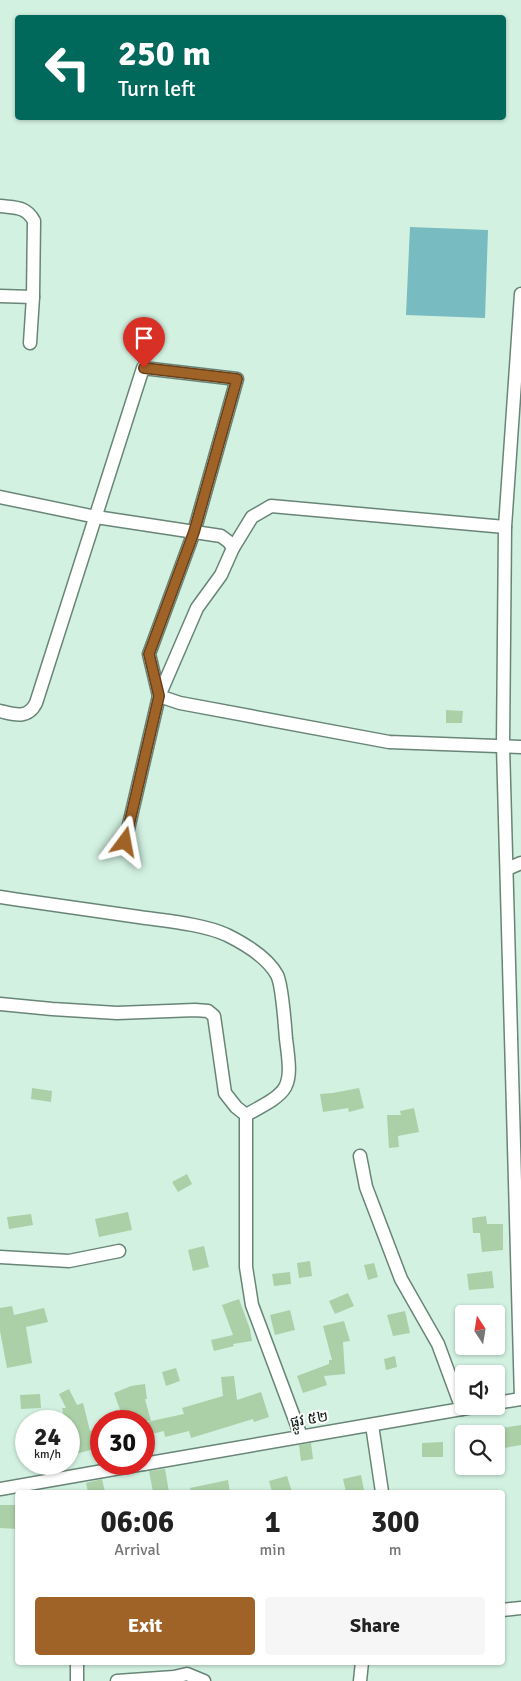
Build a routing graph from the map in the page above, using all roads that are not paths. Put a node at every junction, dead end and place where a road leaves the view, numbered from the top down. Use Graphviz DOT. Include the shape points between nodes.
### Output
graph roads {
  1 [pos="0,206"];
  2 [pos="521,294"];
  3 [pos="0,296"];
  4 [pos="33,297"];
  5 [pos="30,344"];
  6 [pos="0,498"];
  7 [pos="96,518"];
  8 [pos="505,527"];
  9 [pos="194,532"];
  10 [pos="233,548"];
  11 [pos="159,696"];
  12 [pos="0,711"];
  13 [pos="503,746"];
  14 [pos="521,747"];
  15 [pos="125,842"];
  16 [pos="521,863"];
  17 [pos="507,869"];
  18 [pos="0,897"];
  19 [pos="0,1004"];
  20 [pos="246,1115"];
  21 [pos="360,1156"];
  22 [pos="119,1251"];
  23 [pos="0,1257"];
  24 [pos="519,1276"];
  25 [pos="455,1390"];
  26 [pos="521,1399"];
  27 [pos="505,1402"];
  28 [pos="455,1410"];
  29 [pos="372,1425"];
  30 [pos="301,1436"];
  31 [pos="155,1462"];
  32 [pos="96,1475"];
  33 [pos="49,1486"];
  34 [pos="0,1489"];
  35 [pos="382,1490"];
  36 [pos="521,1608"];
  37 [pos="505,1610"];
  38 [pos="77,1665"];
  39 [pos="362,1665"];
  40 [pos="77,1681"];
  41 [pos="118,1681"];
  42 [pos="204,1681"];
  43 [pos="360,1681"];
  1 -- 4 [label="street" via="22,209 30,213 34,221"];
  2 -- 8 [label="street"];
  3 -- 4 [label="street"];
  4 -- 5 [label="street"];
  6 -- 7 [label="street"];
  7 -- 9 [label="street"];
  7 -- 9 [label="street" via="144,368 237,379"];
  7 -- 12 [label="street" via="32,710 16,715"];
  8 -- 10 [label="street" via="271,506 252,517"];
  8 -- 13 [label="street"];
  9 -- 10 [label="street" via="221,536"];
  9 -- 11 [label="street" via="149,654"];
  10 -- 11 [label="street" via="221,575 197,608"];
  11 -- 13 [label="street" via="180,703 389,742"];
  11 -- 15 [label="street"];
  13 -- 14 [label="street"];
  13 -- 17 [label="street"];
  16 -- 17 [label="street"];
  17 -- 24 [label="street"];
  18 -- 20 [label="street" via="184,923 227,935 267,962 278,976 289,1081 273,1101"];
  19 -- 20 [label="street" via="117,1013 208,1012 214,1016 225,1093"];
  20 -- 30 [label="street" via="247,1284"];
  21 -- 25 [label="street" via="366,1187 401,1279 438,1344"];
  22 -- 23 [label="street" via="69,1261"];
  24 -- 26 [label="street"];
  26 -- 27 [label="street"];
  28 -- 29 [label="street, ផ្លូវ ៥២"];
  29 -- 30 [label="street, ផ្លូវ ៥២"];
  29 -- 35 [label="street"];
  30 -- 31 [label="street, ផ្លូវ ៥២"];
  32 -- 33 [label="street, ផ្លូវ ៥២"];
  33 -- 34 [label="street, ផ្លូវ ៥២"];
  36 -- 37 [label="street"];
  38 -- 40 [label="street"];
  39 -- 43 [label="street"];
  41 -- 42 [label="street" via="187,1674"];
}
